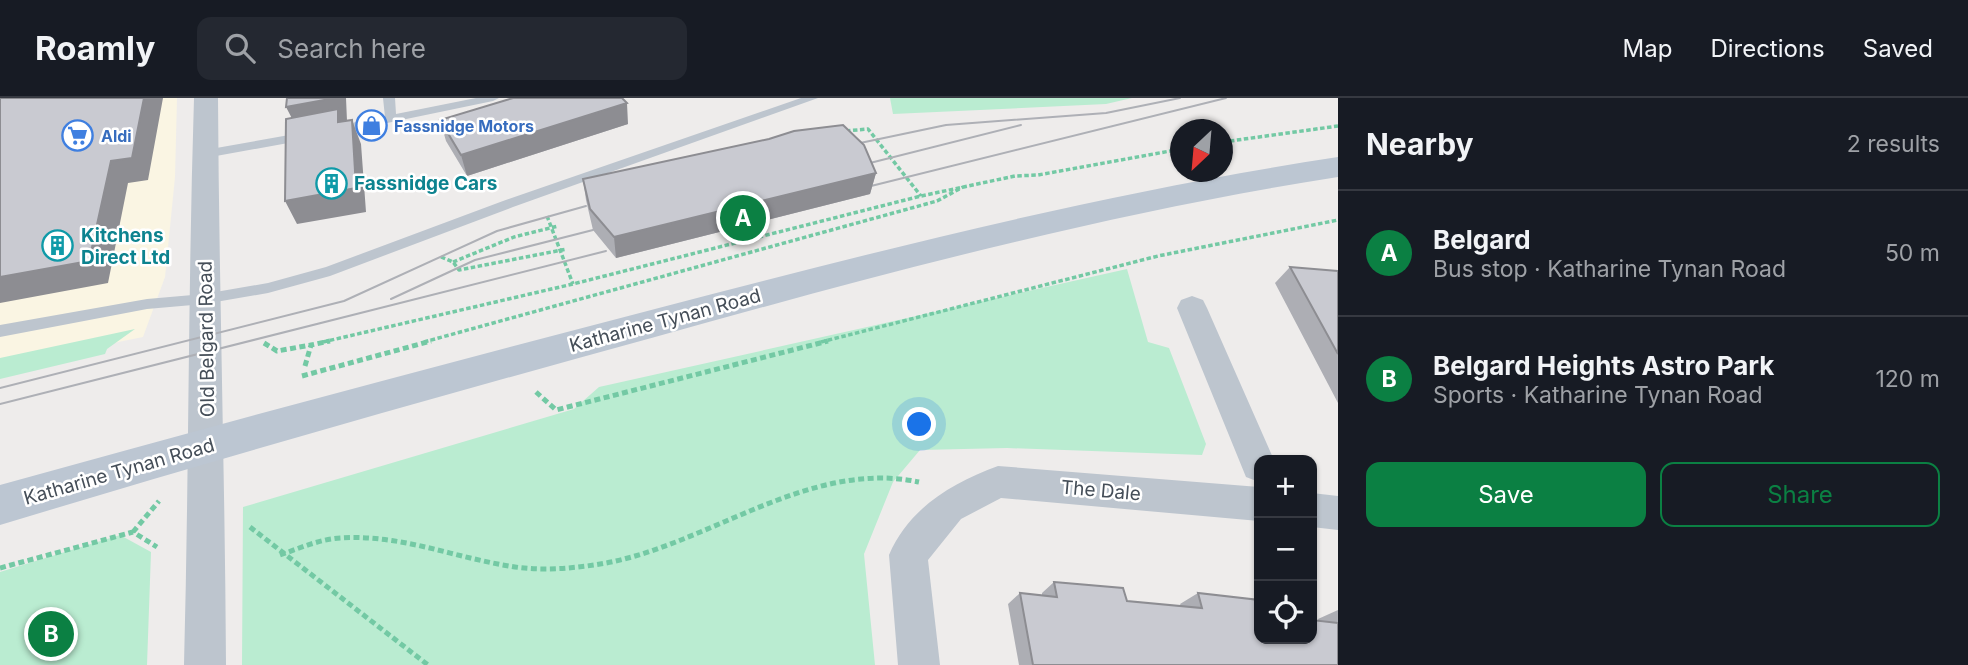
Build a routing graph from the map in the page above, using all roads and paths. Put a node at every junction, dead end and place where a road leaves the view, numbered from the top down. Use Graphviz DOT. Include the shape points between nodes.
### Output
graph roads {
  1 [pos="206,98"];
  2 [pos="389,98"];
  3 [pos="493,98"];
  4 [pos="812,98"];
  5 [pos="391,119"];
  6 [pos="1338,126"];
  7 [pos="867,129"];
  8 [pos="1233,141"];
  9 [pos="1170,151"];
  10 [pos="205,155"];
  11 [pos="1338,167"];
  12 [pos="963,187"];
  13 [pos="921,196"];
  14 [pos="545,208"];
  15 [pos="1338,220"];
  16 [pos="558,226"];
  17 [pos="551,227"];
  18 [pos="453,262"];
  19 [pos="573,284"];
  20 [pos="204,299"];
  21 [pos="1192,308"];
  22 [pos="0,331"];
  23 [pos="264,343"];
  24 [pos="311,345"];
  25 [pos="305,366"];
  26 [pos="294,378"];
  27 [pos="556,410"];
  28 [pos="207,445"];
  29 [pos="1254,455"];
  30 [pos="938,497"];
  31 [pos="1254,504"];
  32 [pos="0,505"];
  33 [pos="1317,511"];
  34 [pos="1338,513"];
  35 [pos="250,527"];
  36 [pos="157,547"];
  37 [pos="280,555"];
  38 [pos="0,568"];
  39 [pos="205,665"];
  40 [pos="428,665"];
  41 [pos="919,665"];
  1 -- 10 [label="street, Old Belgard Road"];
  2 -- 5 [label="lane"];
  3 -- 5 [label="lane"];
  4 -- 20 [label="lane" via="330,271"];
  5 -- 10 [label="lane"];
  6 -- 8 [label="path"];
  7 -- 13 [label="path"];
  9 -- 12 [label="path"];
  10 -- 20 [label="street, Old Belgard Road"];
  11 -- 28 [label="main road, Katharine Tynan Road" via="1229,182 933,250"];
  12 -- 13 [label="path"];
  12 -- 26 [label="path" via="937,201"];
  13 -- 19 [label="path"];
  14 -- 17 [label="path"];
  15 -- 27 [label="path" via="1158,256"];
  16 -- 17 [label="path"];
  17 -- 18 [label="path"];
  17 -- 19 [label="path"];
  19 -- 24 [label="path"];
  20 -- 22 [label="lane" via="147,304"];
  20 -- 28 [label="street, Old Belgard Road"];
  21 -- 29 [label="street"];
  23 -- 24 [label="path" via="277,351"];
  24 -- 25 [label="path"];
  28 -- 32 [label="main road, Katharine Tynan Road"];
  28 -- 39 [label="street, Old Belgard Road"];
  30 -- 31 [label="street, The Dale" via="998,482"];
  30 -- 37 [label="path" via="904,475 873,476 829,485 626,560 571,567 535,569 370,538 331,540"];
  30 -- 41 [label="street" via="908,555"];
  33 -- 34 [label="street"];
  35 -- 37 [label="path"];
  36 -- 38 [label="path" via="133,531"];
  37 -- 40 [label="path"];
}
